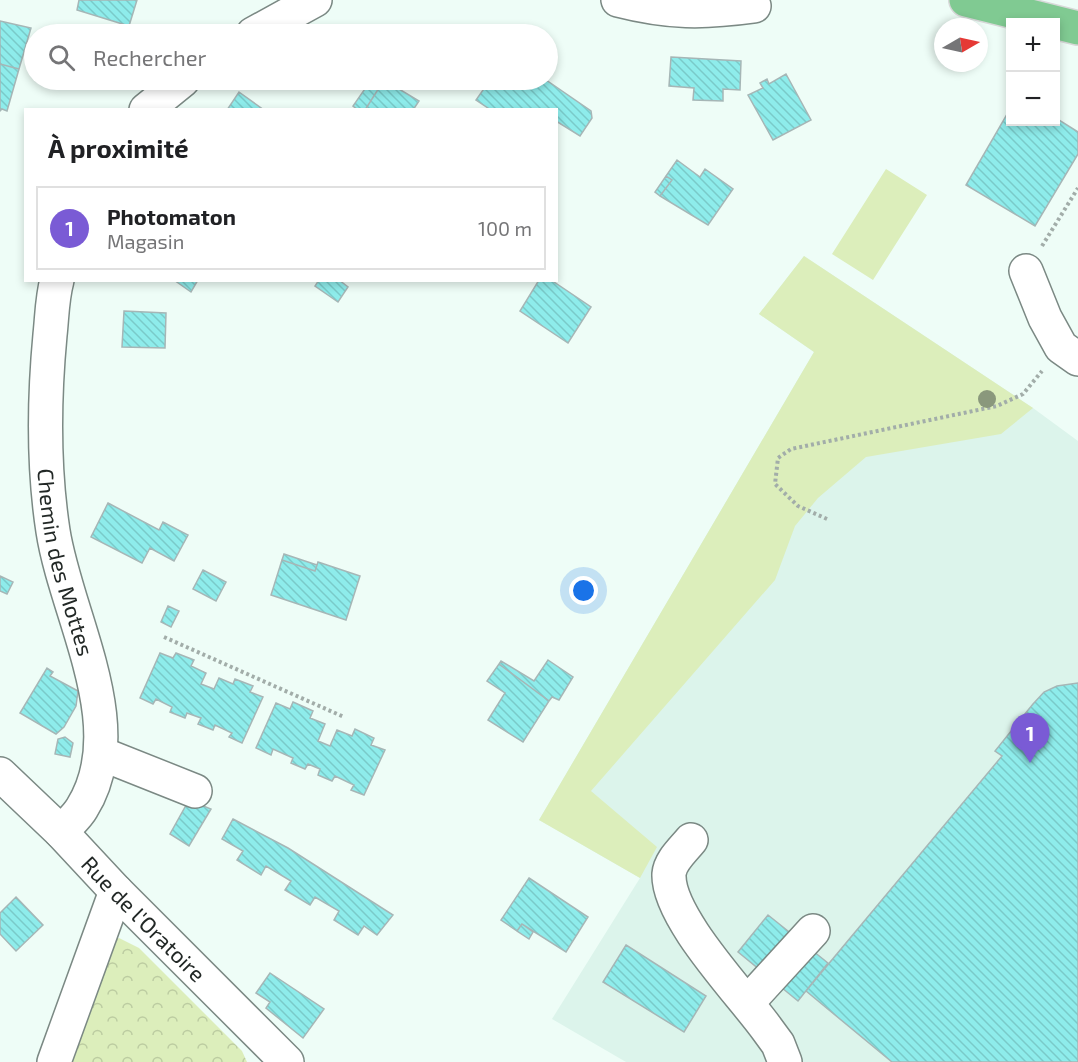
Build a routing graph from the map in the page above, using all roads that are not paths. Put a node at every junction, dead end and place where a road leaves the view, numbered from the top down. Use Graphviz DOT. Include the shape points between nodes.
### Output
graph roads {
  1 [pos="315,0"];
  2 [pos="618,0"];
  3 [pos="966,0"];
  4 [pos="754,6"];
  5 [pos="271,24"];
  6 [pos="1078,28"];
  7 [pos="171,90"];
  8 [pos="148,108"];
  9 [pos="1026,271"];
  10 [pos="57,282"];
  11 [pos="1070,353"];
  12 [pos="102,754"];
  13 [pos="0,774"];
  14 [pos="195,790"];
  15 [pos="61,832"];
  16 [pos="692,840"];
  17 [pos="116,891"];
  18 [pos="813,931"];
  19 [pos="748,1002"];
  20 [pos="54,1062"];
  21 [pos="287,1062"];
  22 [pos="785,1062"];
  1 -- 5 [label="street"];
  2 -- 4 [label="street" via="683,12"];
  3 -- 6 [label="main road"];
  7 -- 8 [label="street"];
  9 -- 11 [label="street" via="1045,318"];
  10 -- 12 [label="street, Chemin des Mottes" via="48,358 45,450 53,532 102,717"];
  12 -- 14 [label="street"];
  12 -- 15 [label="street, Chemin des Mottes" via="82,809"];
  13 -- 15 [label="street, Rue de l'Oratoire"];
  15 -- 17 [label="street, Rue de l'Oratoire"];
  16 -- 19 [label="street" via="676,857 669,874 674,897 687,925"];
  17 -- 20 [label="street"];
  17 -- 21 [label="street, Rue de l'Oratoire"];
  18 -- 19 [label="street"];
  19 -- 22 [label="street" via="778,1044"];
}
